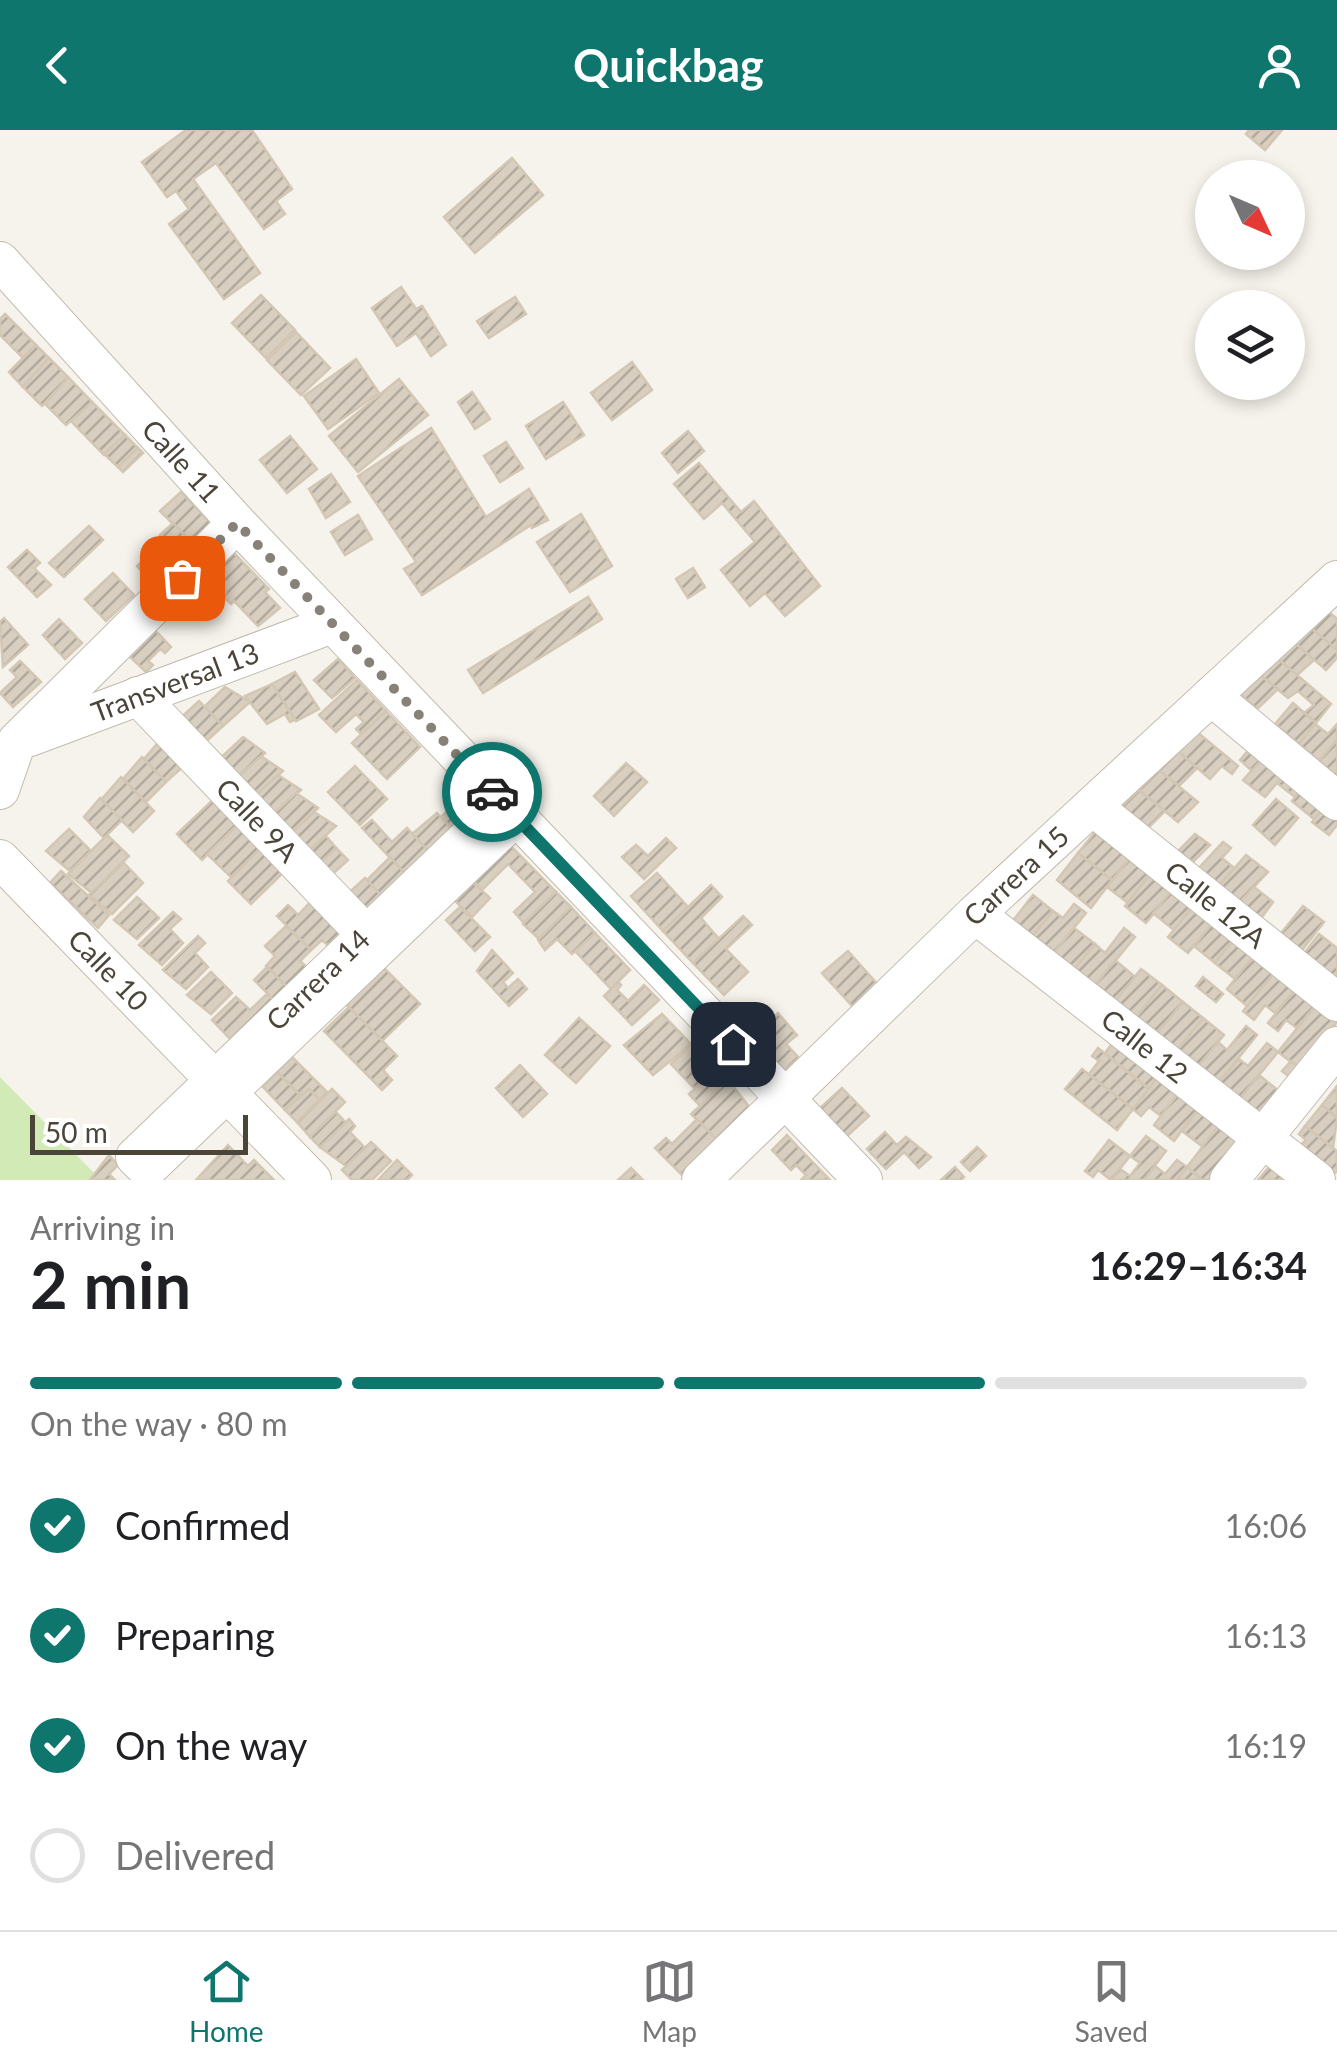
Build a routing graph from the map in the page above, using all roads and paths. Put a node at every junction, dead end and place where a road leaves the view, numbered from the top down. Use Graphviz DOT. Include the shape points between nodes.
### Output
graph roads {
  1 [pos="0,261"];
  2 [pos="237,523"];
  3 [pos="1334,590"];
  4 [pos="332,624"];
  5 [pos="138,696"];
  6 [pos="1211,696"];
  7 [pos="6,745"];
  8 [pos="0,790"];
  9 [pos="1337,801"];
  10 [pos="1092,806"];
  11 [pos="510,810"];
  12 [pos="0,859"];
  13 [pos="974,914"];
  14 [pos="372,940"];
  15 [pos="1337,1002"];
  16 [pos="1337,1046"];
  17 [pos="221,1086"];
  18 [pos="787,1100"];
  19 [pos="1264,1138"];
  20 [pos="135,1157"];
  21 [pos="312,1180"];
  22 [pos="701,1180"];
  23 [pos="863,1180"];
  24 [pos="1229,1180"];
  25 [pos="1316,1180"];
  1 -- 2 [label="street, Calle 11"];
  2 -- 4 [label="street, Calle 11"];
  2 -- 7 [label="street"];
  3 -- 6 [label="street, Carrera 15"];
  4 -- 5 [label="street, Transversal 13"];
  4 -- 11 [label="street, Calle 11"];
  5 -- 7 [label="street, Transversal 13"];
  5 -- 14 [label="street, Calle 9A"];
  6 -- 9 [label="street"];
  6 -- 10 [label="street, Carrera 15"];
  7 -- 8 [label="street"];
  10 -- 13 [label="street, Carrera 15"];
  10 -- 15 [label="street, Calle 12A"];
  11 -- 14 [label="street, Carrera 14"];
  11 -- 18 [label="street, Calle 11"];
  12 -- 17 [label="street, Calle 10"];
  13 -- 18 [label="street, Carrera 15"];
  13 -- 19 [label="street, Calle 12"];
  14 -- 17 [label="street, Carrera 14"];
  16 -- 19 [label="street"];
  17 -- 20 [label="street, Carrera 14"];
  17 -- 21 [label="street"];
  18 -- 22 [label="street, Carrera 15"];
  18 -- 23 [label="street, Calle 11"];
  19 -- 24 [label="street"];
  19 -- 25 [label="street, Calle 12"];
}
